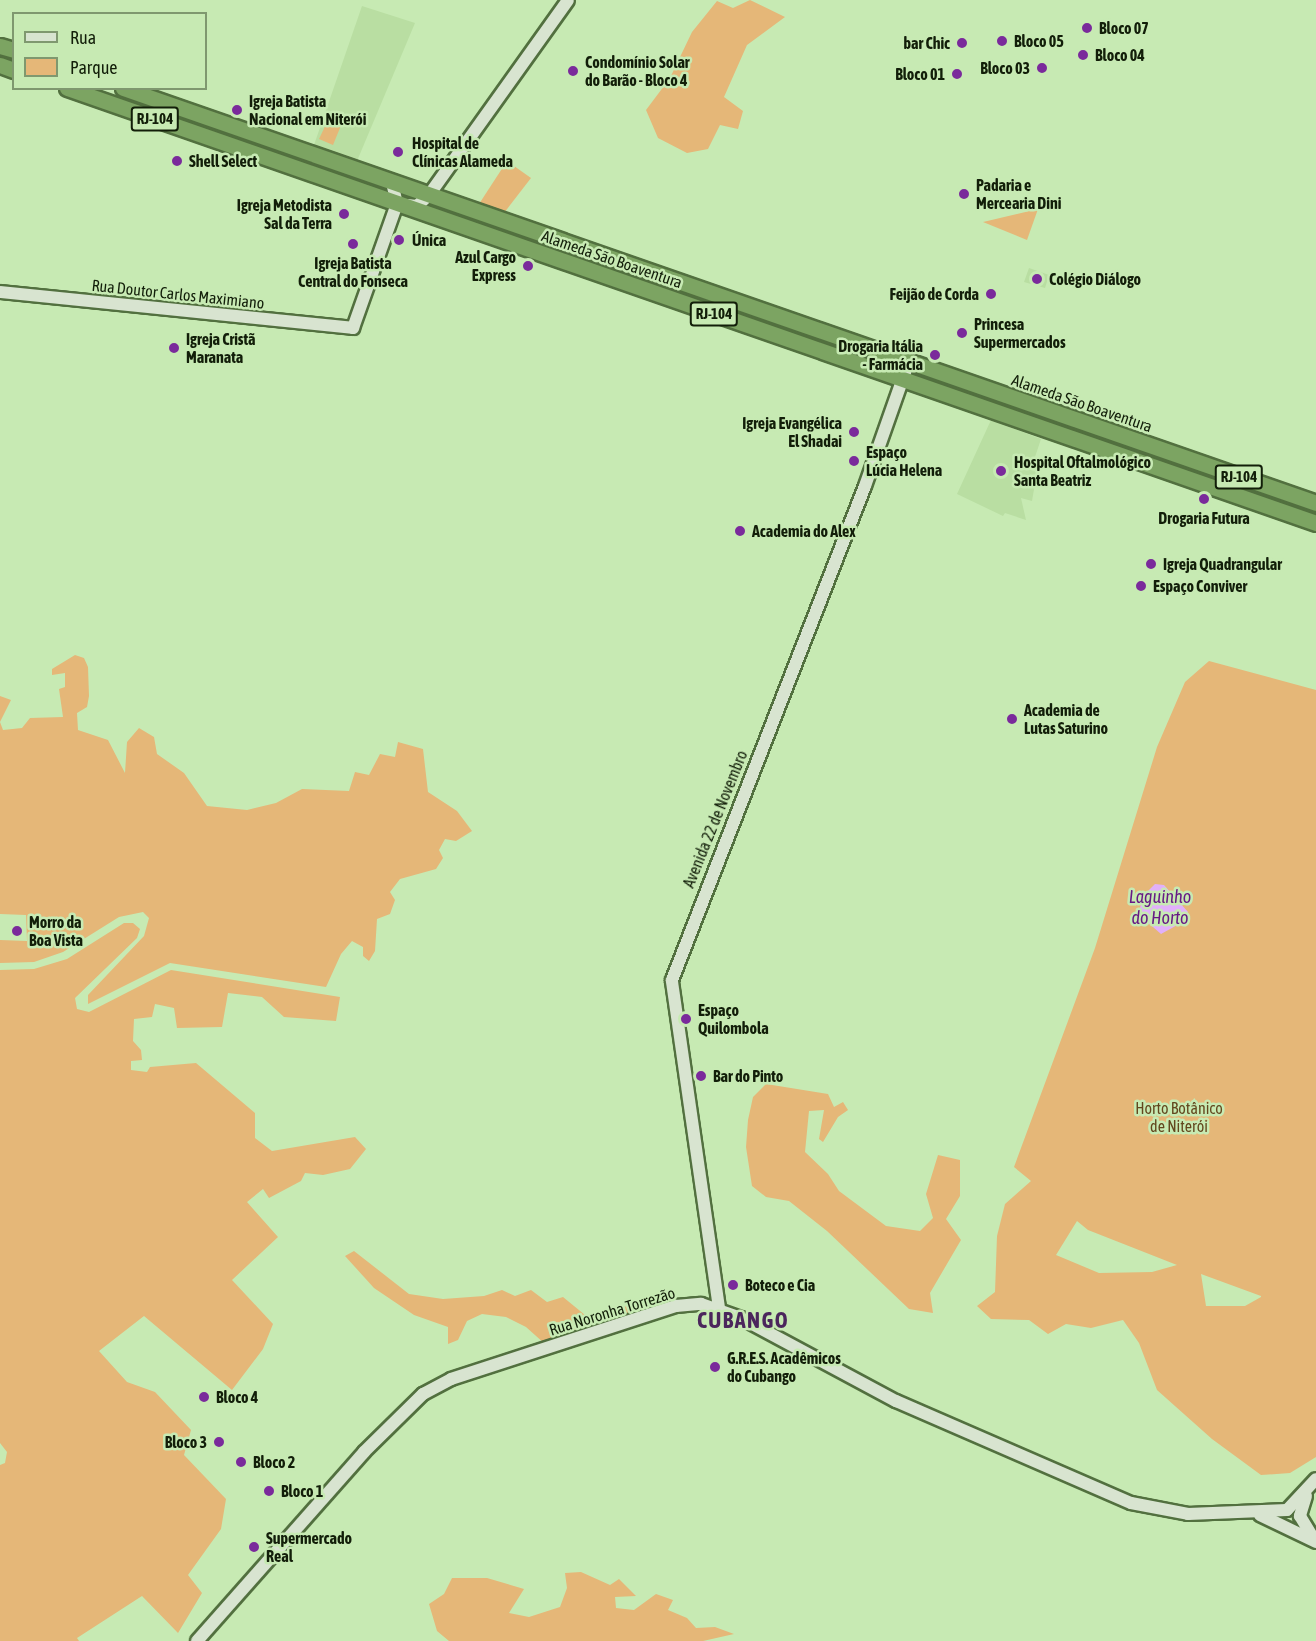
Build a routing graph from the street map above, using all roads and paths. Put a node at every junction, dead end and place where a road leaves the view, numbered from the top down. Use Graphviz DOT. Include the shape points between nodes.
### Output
graph roads {
  1 [pos="568,0"];
  2 [pos="73,90"];
  3 [pos="129,90"];
  4 [pos="392,183"];
  5 [pos="429,195"];
  6 [pos="397,204"];
  7 [pos="0,292"];
  8 [pos="909,362"];
  9 [pos="903,379"];
  10 [pos="1316,504"];
  11 [pos="1316,523"];
  12 [pos="719,1308"];
  13 [pos="1316,1479"];
  14 [pos="1307,1492"];
  15 [pos="1287,1510"];
  16 [pos="1253,1512"];
  17 [pos="1300,1516"];
  18 [pos="1287,1525"];
  19 [pos="197,1641"];
  1 -- 5 [label="main road"];
  2 -- 6 [label="highway, Alameda São Boaventura / RJ-104"];
  3 -- 4 [label="highway, Alameda São Boaventura / RJ-104"];
  4 -- 5 [label="highway, Alameda São Boaventura / RJ-104"];
  4 -- 6 [label="main road"];
  5 -- 6 [label="main road" via="417,206"];
  5 -- 8 [label="highway, Alameda São Boaventura / RJ-104"];
  6 -- 7 [label="main road, Rua Doutor Carlos Maximiano" via="354,328"];
  6 -- 9 [label="highway, Alameda São Boaventura / RJ-104"];
  8 -- 9 [label="main road, Avenida 22 de Novembro"];
  8 -- 10 [label="highway, Alameda São Boaventura / RJ-104"];
  9 -- 11 [label="highway, Alameda São Boaventura / RJ-104"];
  9 -- 12 [label="main road, Avenida 22 de Novembro" via="672,980"];
  12 -- 16 [label="main road, Rua Noronha Torrezão" via="896,1401 1115,1498 1173,1512"];
  12 -- 19 [label="main road, Rua Noronha Torrezão" via="701,1304 667,1309 451,1379 423,1394 364,1452"];
  13 -- 14 [label="main road"];
  14 -- 15 [label="main road"];
  14 -- 17 [label="main road"];
  15 -- 16 [label="main road, Rua Noronha Torrezão"];
  15 -- 17 [label="main road" via="1295,1510"];
  15 -- 18 [label="main road" via="1283,1518"];
  16 -- 18 [label="main road, Rua Noronha Torrezão"];
  17 -- 18 [label="main road" via="1296,1525"];
  17 -- 18 [label="main road, Rua Noronha Torrezão" via="1316,1542"];
}
